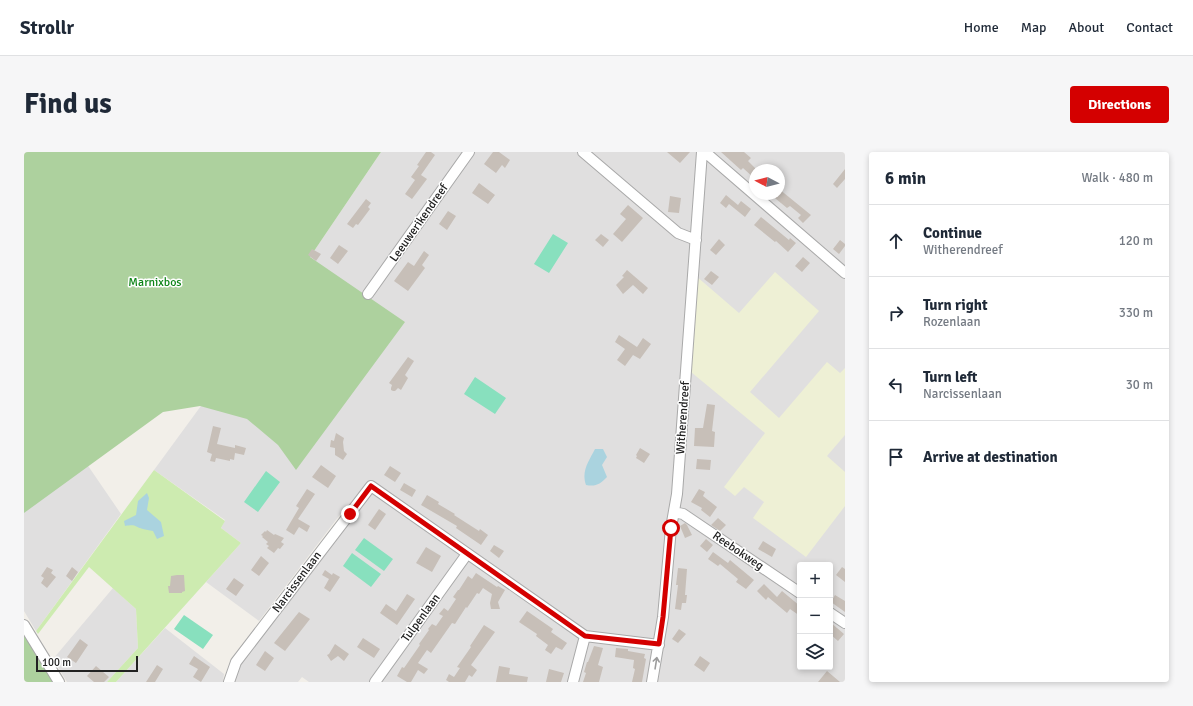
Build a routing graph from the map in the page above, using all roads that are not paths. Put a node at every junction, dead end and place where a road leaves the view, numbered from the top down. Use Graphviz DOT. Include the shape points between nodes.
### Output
graph roads {
  1 [pos="469,152"];
  2 [pos="583,152"];
  3 [pos="704,152"];
  4 [pos="696,240"];
  5 [pos="845,273"];
  6 [pos="368,294"];
  7 [pos="674,512"];
  8 [pos="467,554"];
  9 [pos="797,590"];
  10 [pos="833,615"];
  11 [pos="845,623"];
  12 [pos="24,625"];
  13 [pos="585,636"];
  14 [pos="659,644"];
  15 [pos="59,682"];
  16 [pos="229,682"];
  17 [pos="375,682"];
  18 [pos="573,682"];
  19 [pos="652,682"];
  1 -- 6 [label="street, Leeuwerikendreef"];
  2 -- 4 [label="street" via="678,233"];
  3 -- 4 [label="street, Witherendreef"];
  3 -- 5 [label="street"];
  4 -- 7 [label="street, Witherendreef"];
  7 -- 9 [label="street, Reebokweg" via="683,514"];
  7 -- 14 [label="street, Witherendreef"];
  8 -- 13 [label="street"];
  8 -- 16 [label="street, Narcissenlaan" via="371,486 236,662"];
  8 -- 17 [label="street, Tulpenlaan"];
  10 -- 11 [label="street"];
  12 -- 15 [label="street"];
  13 -- 14 [label="street"];
  13 -- 18 [label="street"];
  19 -- 14 [label="street, Witherendreef, one-way"];
}
